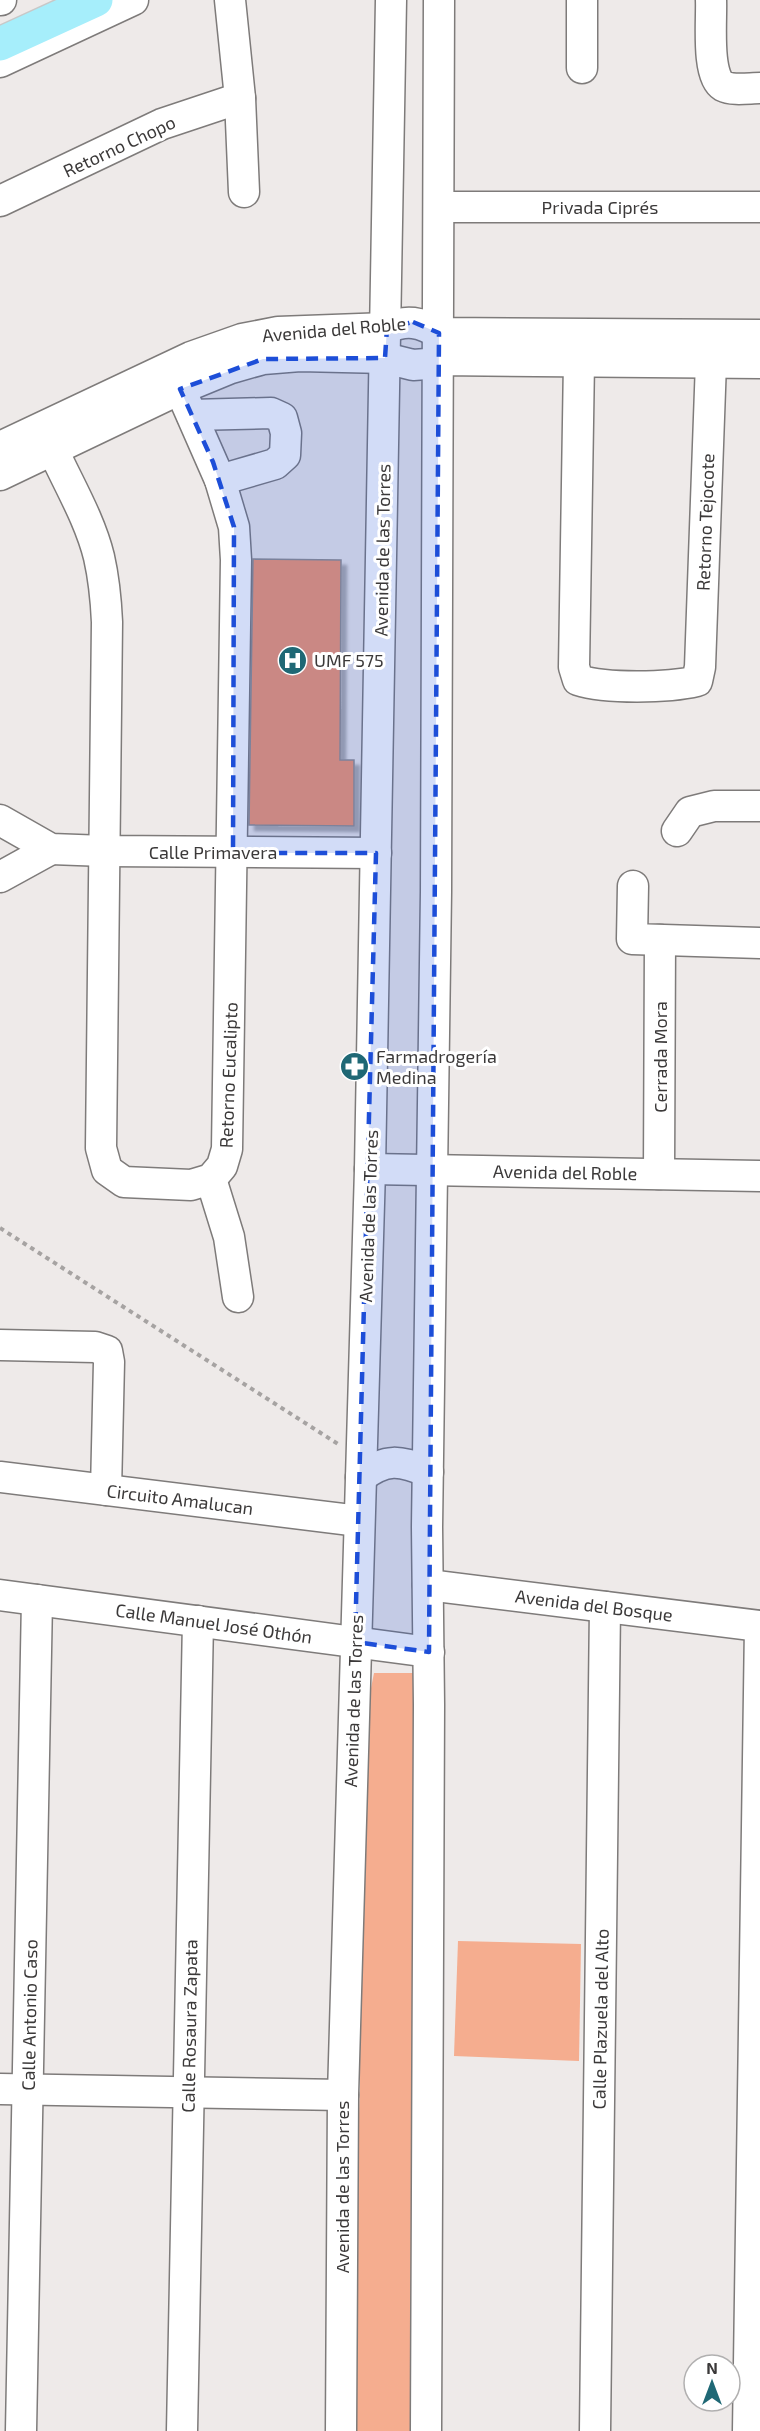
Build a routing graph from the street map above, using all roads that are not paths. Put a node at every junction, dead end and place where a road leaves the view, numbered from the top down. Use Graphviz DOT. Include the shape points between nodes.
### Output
graph roads {
  1 [pos="42,0"];
  2 [pos="96,0"];
  3 [pos="134,0"];
  4 [pos="230,0"];
  5 [pos="392,0"];
  6 [pos="439,0"];
  7 [pos="582,0"];
  8 [pos="711,0"];
  9 [pos="0,19"];
  10 [pos="0,44"];
  11 [pos="0,62"];
  12 [pos="582,68"];
  13 [pos="760,88"];
  14 [pos="240,98"];
  15 [pos="244,192"];
  16 [pos="0,201"];
  17 [pos="439,207"];
  18 [pos="760,207"];
  19 [pos="387,328"];
  20 [pos="760,335"];
  21 [pos="439,347"];
  22 [pos="385,358"];
  23 [pos="579,361"];
  24 [pos="711,362"];
  25 [pos="760,363"];
  26 [pos="186,402"];
  27 [pos="0,447"];
  28 [pos="53,450"];
  29 [pos="0,475"];
  30 [pos="220,480"];
  31 [pos="760,806"];
  32 [pos="0,820"];
  33 [pos="677,831"];
  34 [pos="51,849"];
  35 [pos="105,851"];
  36 [pos="233,852"];
  37 [pos="376,853"];
  38 [pos="0,878"];
  39 [pos="633,886"];
  40 [pos="646,940"];
  41 [pos="760,943"];
  42 [pos="370,1169"];
  43 [pos="433,1170"];
  44 [pos="659,1174"];
  45 [pos="760,1176"];
  46 [pos="211,1179"];
  47 [pos="238,1297"];
  48 [pos="0,1345"];
  49 [pos="361,1467"];
  50 [pos="428,1472"];
  51 [pos="0,1477"];
  52 [pos="106,1490"];
  53 [pos="359,1521"];
  54 [pos="428,1585"];
  55 [pos="0,1595"];
  56 [pos="37,1600"];
  57 [pos="605,1607"];
  58 [pos="198,1621"];
  59 [pos="760,1626"];
  60 [pos="355,1642"];
  61 [pos="429,1652"];
  62 [pos="14,2089"];
  63 [pos="188,2092"];
  64 [pos="343,2095"];
  65 [pos="21,2431"];
  66 [pos="182,2431"];
  67 [pos="341,2431"];
  68 [pos="426,2431"];
  69 [pos="595,2431"];
  70 [pos="748,2431"];
  1 -- 9 [label="main road"];
  2 -- 10 [label="main road"];
  3 -- 11 [label="street"];
  4 -- 14 [label="street"];
  5 -- 19 [label="street, Avenida de las Torres"];
  6 -- 17 [label="street"];
  7 -- 12 [label="street"];
  8 -- 13 [label="street" via="715,76 721,85 732,88"];
  14 -- 15 [label="street"];
  14 -- 16 [label="street, Retorno Chopo" via="162,124"];
  17 -- 18 [label="street, Privada Ciprés"];
  17 -- 21 [label="street"];
  19 -- 21 [label="street, Avenida del Roble" via="399,323 424,324"];
  19 -- 22 [label="street, Avenida de las Torres"];
  19 -- 27 [label="street, Avenida del Roble" via="278,332 242,339 191,357"];
  20 -- 21 [label="street, Avenida del Roble"];
  21 -- 22 [label="street, Avenida del Roble" via="427,364"];
  21 -- 23 [label="street, Avenida del Roble"];
  21 -- 43 [label="street"];
  22 -- 26 [label="street, Avenida del Roble" via="263,359 231,368"];
  22 -- 37 [label="street, Avenida de las Torres"];
  23 -- 24 [label="street, Avenida del Roble"];
  23 -- 24 [label="street, Retorno Tejocote" via="574,667 578,680 593,684 680,686 697,681 700,667"];
  24 -- 25 [label="street, Avenida del Roble"];
  26 -- 28 [label="street, Avenida del Roble"];
  26 -- 30 [label="street, Retorno Eucalipto"];
  26 -- 30 [label="street" via="271,413 282,418 285,455 275,464"];
  28 -- 29 [label="street, Avenida del Roble"];
  28 -- 35 [label="street" via="87,525 105,588"];
  30 -- 36 [label="street, Retorno Eucalipto" via="234,527 236,560"];
  31 -- 33 [label="street" via="714,806 690,812"];
  32 -- 34 [label="street, Calle Primavera"];
  34 -- 35 [label="street, Calle Primavera"];
  34 -- 38 [label="street"];
  35 -- 36 [label="street, Calle Primavera"];
  35 -- 46 [label="street" via="102,1148 106,1170 124,1182 191,1185"];
  36 -- 37 [label="street, Calle Primavera"];
  36 -- 46 [label="street, Retorno Eucalipto" via="227,1149 222,1166"];
  37 -- 42 [label="street, Avenida de las Torres"];
  39 -- 40 [label="street, Cerrada Mora"];
  40 -- 41 [label="street"];
  40 -- 44 [label="street, Cerrada Mora"];
  42 -- 43 [label="street, Avenida del Roble"];
  42 -- 49 [label="street, Avenida de las Torres"];
  43 -- 44 [label="street, Avenida del Roble"];
  43 -- 50 [label="street"];
  44 -- 45 [label="street, Avenida del Roble"];
  46 -- 47 [label="street" via="229,1237"];
  48 -- 52 [label="street" via="96,1347 107,1351"];
  49 -- 50 [label="street" via="392,1462"];
  49 -- 53 [label="street, Avenida de las Torres"];
  50 -- 54 [label="street"];
  51 -- 52 [label="street, Circuito Amalucan"];
  52 -- 53 [label="street, Circuito Amalucan"];
  53 -- 60 [label="street, Avenida de las Torres"];
  54 -- 57 [label="street, Avenida del Bosque"];
  54 -- 61 [label="street"];
  55 -- 56 [label="street, Calle Manuel José Othón"];
  56 -- 58 [label="street, Calle Manuel José Othón"];
  56 -- 62 [label="street, Calle Antonio Caso"];
  57 -- 59 [label="street, Avenida del Bosque"];
  57 -- 69 [label="street, Calle Plazuela del Alto"];
  58 -- 60 [label="street, Calle Manuel José Othón"];
  58 -- 63 [label="street, Calle Rosaura Zapata"];
  59 -- 70 [label="street"];
  60 -- 61 [label="street, Calle Manuel José Othón"];
  60 -- 64 [label="street, Avenida de las Torres"];
  61 -- 68 [label="street"];
  62 -- 63 [label="street"];
  62 -- 65 [label="street, Calle Antonio Caso"];
  63 -- 64 [label="street"];
  63 -- 66 [label="street, Calle Rosaura Zapata"];
  64 -- 67 [label="street, Avenida de las Torres"];
}
